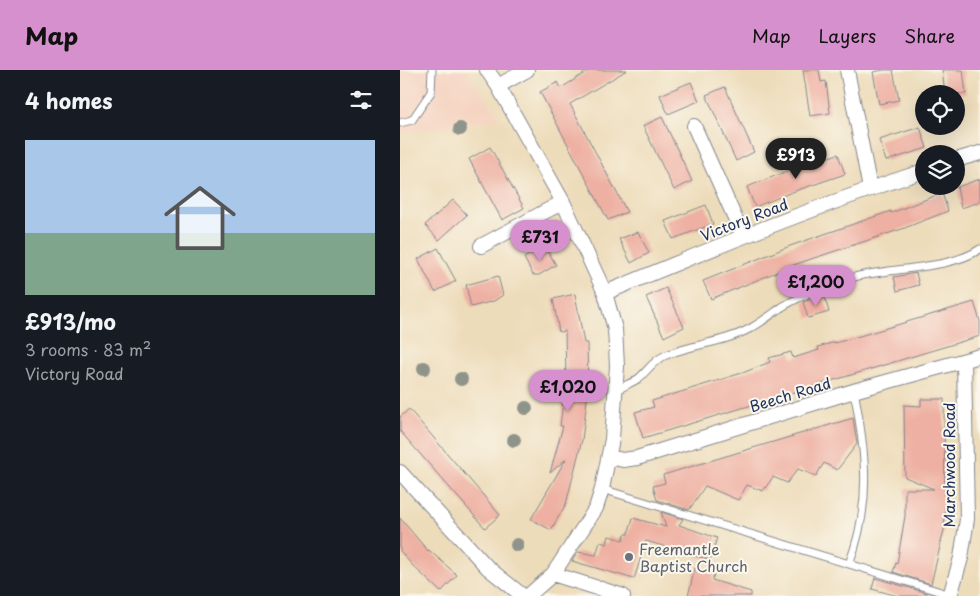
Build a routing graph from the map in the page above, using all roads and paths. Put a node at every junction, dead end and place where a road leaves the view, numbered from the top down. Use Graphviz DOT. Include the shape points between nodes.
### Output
graph roads {
  1 [pos="432,70"];
  2 [pos="487,70"];
  3 [pos="527,70"];
  4 [pos="847,70"];
  5 [pos="498,86"];
  6 [pos="400,123"];
  7 [pos="694,126"];
  8 [pos="980,153"];
  9 [pos="965,157"];
  10 [pos="915,174"];
  11 [pos="870,188"];
  12 [pos="563,202"];
  13 [pos="743,236"];
  14 [pos="481,246"];
  15 [pos="980,249"];
  16 [pos="605,293"];
  17 [pos="980,356"];
  18 [pos="964,361"];
  19 [pos="616,391"];
  20 [pos="854,391"];
  21 [pos="609,457"];
  22 [pos="400,472"];
  23 [pos="602,489"];
  24 [pos="849,564"];
  25 [pos="553,574"];
  26 [pos="523,596"];
  27 [pos="528,596"];
  28 [pos="623,596"];
  29 [pos="951,596"];
  1 -- 6 [label="lane" via="431,92 412,120"];
  2 -- 5 [label="street"];
  3 -- 5 [label="street"];
  4 -- 11 [label="street"];
  5 -- 12 [label="street"];
  7 -- 13 [label="street"];
  8 -- 9 [label="street"];
  10 -- 11 [label="street, Victory Road"];
  11 -- 13 [label="street, Victory Road"];
  12 -- 14 [label="street"];
  12 -- 16 [label="street"];
  13 -- 16 [label="street, Victory Road"];
  15 -- 19 [label="lane" via="962,258 932,265 843,280 805,295 751,328 655,360 639,377"];
  16 -- 19 [label="street" via="615,329"];
  17 -- 18 [label="street, Beech Road"];
  18 -- 20 [label="street, Beech Road"];
  18 -- 29 [label="street, Marchwood Road" via="967,519"];
  19 -- 21 [label="street"];
  20 -- 21 [label="street, Beech Road" via="637,458 622,460"];
  20 -- 24 [label="lane" via="865,477 863,519"];
  21 -- 23 [label="street"];
  22 -- 26 [label="street" via="488,568"];
  23 -- 24 [label="lane"];
  23 -- 25 [label="street" via="596,508"];
  24 -- 29 [label="lane"];
  25 -- 27 [label="street"];
  25 -- 28 [label="street"];
}
